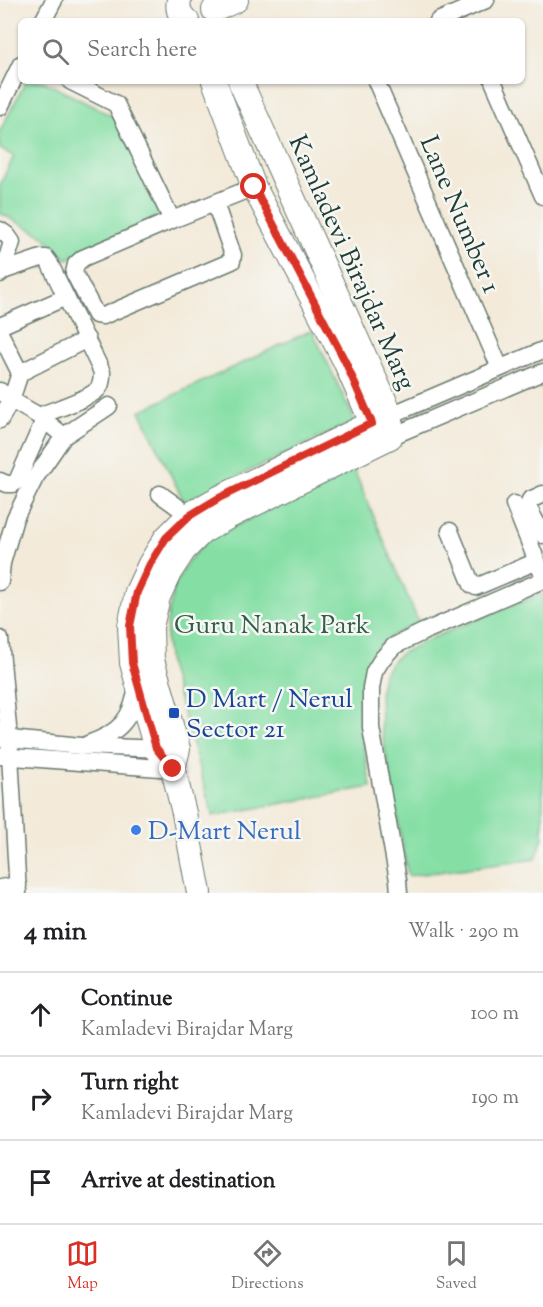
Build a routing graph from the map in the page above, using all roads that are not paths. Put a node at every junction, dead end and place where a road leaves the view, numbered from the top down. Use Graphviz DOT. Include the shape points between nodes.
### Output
graph roads {
  1 [pos="54,0"];
  2 [pos="236,0"];
  3 [pos="486,0"];
  4 [pos="211,14"];
  5 [pos="465,16"];
  6 [pos="45,18"];
  7 [pos="18,70"];
  8 [pos="76,84"];
  9 [pos="215,84"];
  10 [pos="241,84"];
  11 [pos="377,84"];
  12 [pos="494,84"];
  13 [pos="0,107"];
  14 [pos="254,187"];
  15 [pos="543,196"];
  16 [pos="215,203"];
  17 [pos="172,220"];
  18 [pos="0,230"];
  19 [pos="1,272"];
  20 [pos="66,297"];
  21 [pos="0,326"];
  22 [pos="0,333"];
  23 [pos="87,339"];
  24 [pos="543,350"];
  25 [pos="500,368"];
  26 [pos="543,372"];
  27 [pos="20,373"];
  28 [pos="4,405"];
  29 [pos="109,406"];
  30 [pos="42,418"];
  31 [pos="385,425"];
  32 [pos="64,436"];
  33 [pos="0,481"];
  34 [pos="160,494"];
  35 [pos="543,494"];
  36 [pos="514,504"];
  37 [pos="189,516"];
  38 [pos="450,531"];
  39 [pos="543,535"];
  40 [pos="540,568"];
  41 [pos="543,580"];
  42 [pos="0,582"];
  43 [pos="0,639"];
  44 [pos="137,682"];
  45 [pos="4,738"];
  46 [pos="81,746"];
  47 [pos="5,755"];
  48 [pos="169,756"];
  49 [pos="0,888"];
  50 [pos="18,889"];
  51 [pos="199,893"];
  52 [pos="399,893"];
  1 -- 6 [label="street"];
  2 -- 4 [label="street"];
  3 -- 5 [label="street"];
  7 -- 13 [label="street"];
  8 -- 17 [label="street" via="116,104"];
  9 -- 14 [label="street, Kamladevi Birajdar Marg"];
  10 -- 31 [label="street, Kamladevi Birajdar Marg"];
  11 -- 25 [label="street, Lane Number 1"];
  12 -- 15 [label="street"];
  14 -- 16 [label="street"];
  14 -- 31 [label="street, Kamladevi Birajdar Marg" via="345,361"];
  16 -- 17 [label="street"];
  16 -- 17 [label="street" via="232,261 103,316 96,315 74,273 76,264"];
  18 -- 19 [label="street" via="12,242"];
  19 -- 20 [label="street" via="46,258"];
  20 -- 21 [label="street"];
  20 -- 23 [label="street"];
  22 -- 27 [label="street"];
  23 -- 27 [label="street"];
  23 -- 30 [label="street" via="102,372 99,389"];
  24 -- 25 [label="street"];
  25 -- 31 [label="street"];
  26 -- 31 [label="street"];
  27 -- 28 [label="street"];
  28 -- 30 [label="street"];
  29 -- 32 [label="street"];
  30 -- 32 [label="street"];
  30 -- 33 [label="street" via="17,481"];
  31 -- 37 [label="street, Kamladevi Birajdar Marg" via="219,498"];
  31 -- 48 [label="street, Kamladevi Birajdar Marg" via="202,532 184,550 158,597 151,627 152,660"];
  32 -- 42 [label="street" via="35,478 15,518"];
  34 -- 37 [label="street"];
  35 -- 39 [label="street" via="530,501 528,507"];
  36 -- 40 [label="street"];
  37 -- 44 [label="street, Kamladevi Birajdar Marg" via="166,538 137,592 130,626"];
  38 -- 40 [label="street" via="476,587"];
  41 -- 52 [label="street" via="394,646 374,672 370,688 371,728"];
  43 -- 45 [label="street"];
  44 -- 46 [label="street" via="132,707 119,728"];
  44 -- 48 [label="street, Kamladevi Birajdar Marg"];
  45 -- 46 [label="street"];
  45 -- 47 [label="street"];
  46 -- 48 [label="street"];
  47 -- 48 [label="street"];
  47 -- 50 [label="street"];
  48 -- 51 [label="street, Kamladevi Birajdar Marg"];
  49 -- 50 [label="street"];
}
